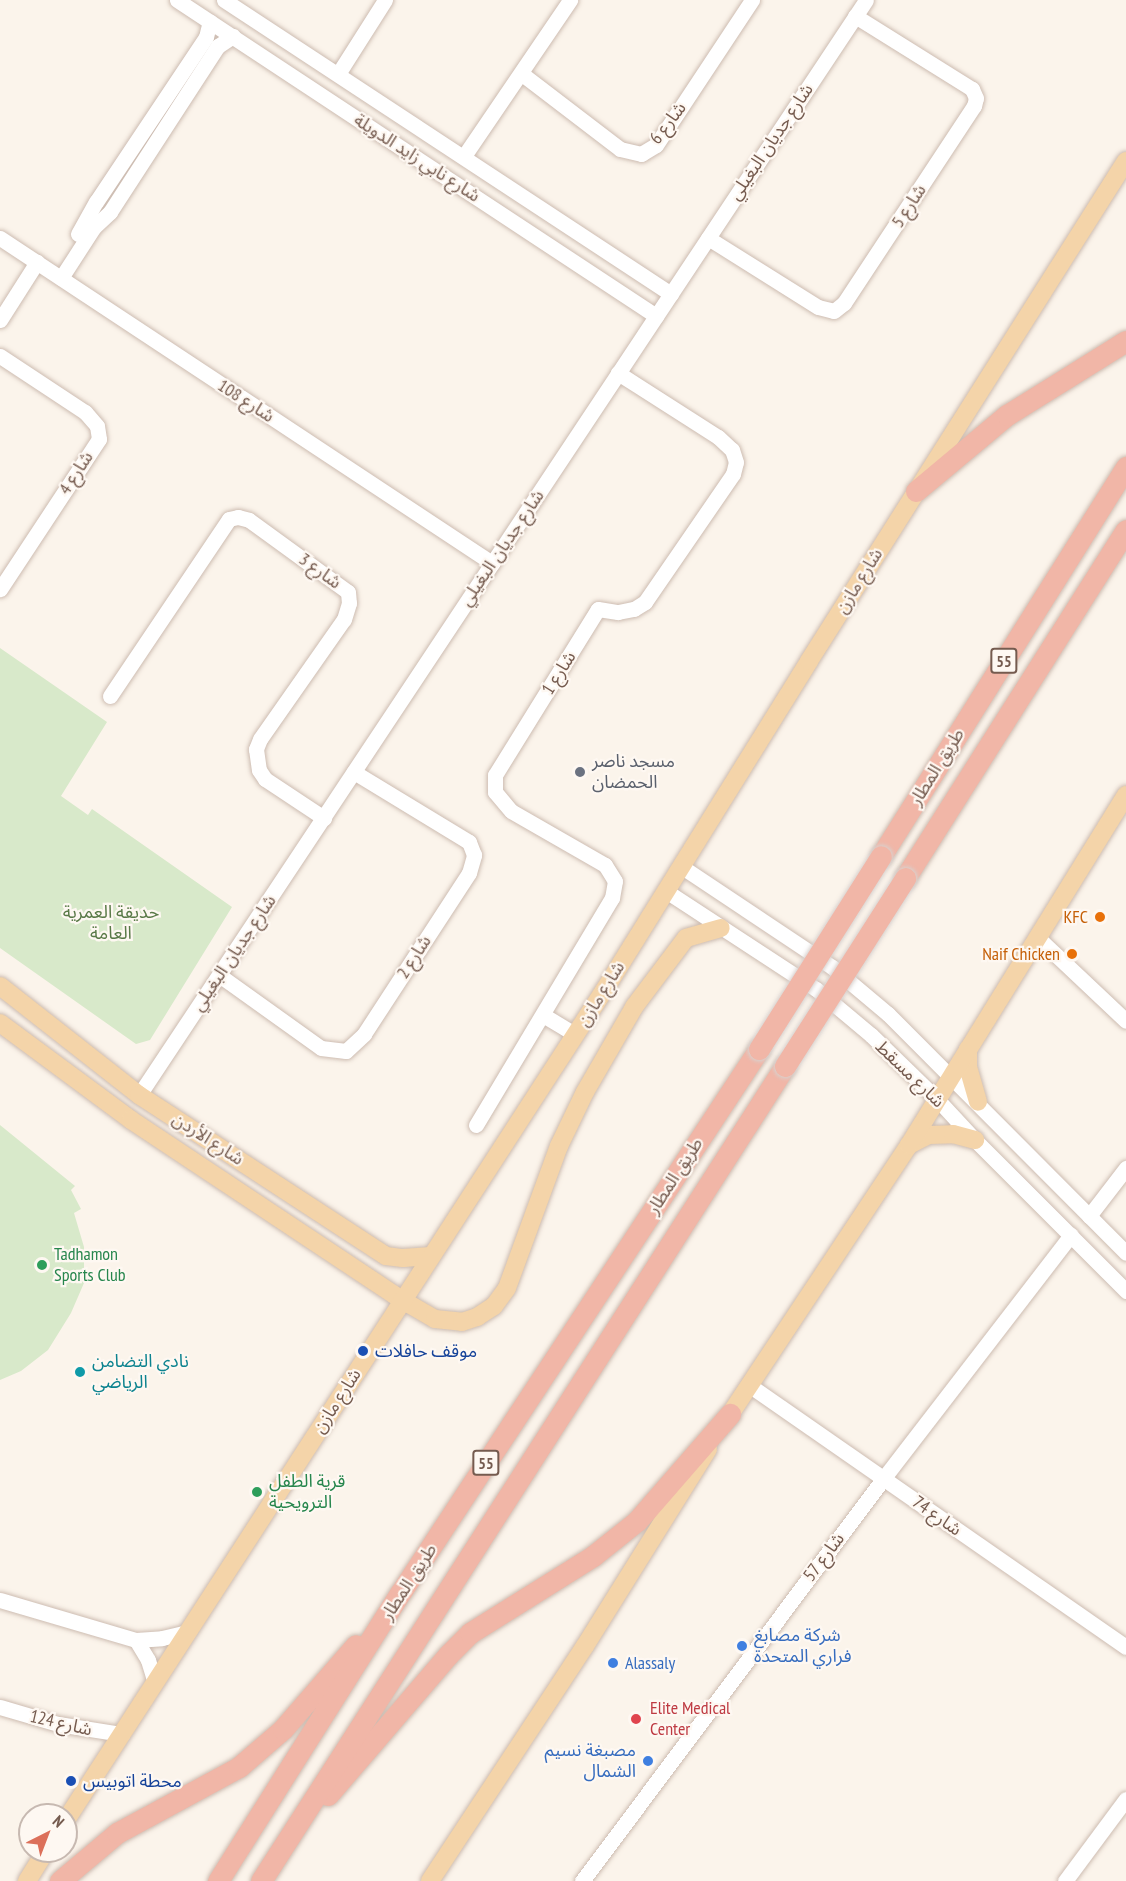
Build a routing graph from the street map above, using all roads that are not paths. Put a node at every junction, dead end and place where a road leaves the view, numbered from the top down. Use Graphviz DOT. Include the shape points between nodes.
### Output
graph roads {
  1 [pos="177,0"];
  2 [pos="224,0"];
  3 [pos="385,0"];
  4 [pos="570,0"];
  5 [pos="752,0"];
  6 [pos="866,0"];
  7 [pos="855,16"];
  8 [pos="210,21"];
  9 [pos="233,36"];
  10 [pos="181,74"];
  11 [pos="338,74"];
  12 [pos="522,74"];
  13 [pos="194,83"];
  14 [pos="464,156"];
  15 [pos="1126,160"];
  16 [pos="96,202"];
  17 [pos="542,207"];
  18 [pos="110,212"];
  19 [pos="570,226"];
  20 [pos="525,229"];
  21 [pos="0,238"];
  22 [pos="708,238"];
  23 [pos="556,249"];
  24 [pos="37,262"];
  25 [pos="57,276"];
  26 [pos="671,294"];
  27 [pos="656,315"];
  28 [pos="0,320"];
  29 [pos="1126,341"];
  30 [pos="0,356"];
  31 [pos="618,373"];
  32 [pos="1126,467"];
  33 [pos="916,491"];
  34 [pos="1126,530"];
  35 [pos="492,563"];
  36 [pos="0,589"];
  37 [pos="110,696"];
  38 [pos="354,772"];
  39 [pos="1126,795"];
  40 [pos="324,818"];
  41 [pos="682,867"];
  42 [pos="666,891"];
  43 [pos="722,928"];
  44 [pos="1037,937"];
  45 [pos="219,975"];
  46 [pos="0,986"];
  47 [pos="38,1017"];
  48 [pos="540,1019"];
  49 [pos="1126,1021"];
  50 [pos="0,1023"];
  51 [pos="18,1038"];
  52 [pos="573,1039"];
  53 [pos="968,1049"];
  54 [pos="952,1077"];
  55 [pos="140,1095"];
  56 [pos="937,1099"];
  57 [pos="978,1102"];
  58 [pos="476,1125"];
  59 [pos="975,1140"];
  60 [pos="909,1145"];
  61 [pos="242,1161"];
  62 [pos="1126,1168"];
  63 [pos="228,1186"];
  64 [pos="1089,1216"];
  65 [pos="1071,1235"];
  66 [pos="1126,1254"];
  67 [pos="431,1256"];
  68 [pos="1124,1288"];
  69 [pos="402,1300"];
  70 [pos="749,1385"];
  71 [pos="730,1414"];
  72 [pos="883,1479"];
  73 [pos="401,1592"];
  74 [pos="0,1599"];
  75 [pos="188,1632"];
  76 [pos="136,1640"];
  77 [pos="1126,1647"];
  78 [pos="154,1683"];
  79 [pos="0,1707"];
  80 [pos="122,1734"];
  81 [pos="1126,1799"];
  82 [pos="77,1803"];
  83 [pos="281,1850"];
  84 [pos="38,1863"];
  85 [pos="27,1881"];
  86 [pos="60,1881"];
  87 [pos="218,1881"];
  88 [pos="261,1881"];
  89 [pos="430,1881"];
  90 [pos="582,1881"];
  91 [pos="1065,1881"];
  1 -- 8 [label="street, شارع نابي زايد الدويلة"];
  2 -- 11 [label="street, شارع نابي زايد الدويلة"];
  3 -- 11 [label="street"];
  4 -- 12 [label="street"];
  5 -- 12 [label="street, شارع 6" via="656,145 641,154 621,149"];
  6 -- 7 [label="street, شارع جديان البغيلي"];
  7 -- 22 [label="street, شارع جديان البغيلي"];
  7 -- 22 [label="street, شارع 5" via="972,89 976,98 844,303 834,311 818,307"];
  8 -- 9 [label="street, شارع نابي زايد الدويلة"];
  8 -- 10 [label="street" via="206,37"];
  9 -- 13 [label="street" via="218,46"];
  9 -- 20 [label="street, شارع نابي زايد الدويلة"];
  10 -- 13 [label="street"];
  10 -- 16 [label="street"];
  11 -- 14 [label="street, شارع نابي زايد الدويلة"];
  12 -- 14 [label="street"];
  13 -- 18 [label="street"];
  14 -- 17 [label="street, شارع نابي زايد الدويلة"];
  15 -- 33 [label="main road, شارع مازن"];
  16 -- 18 [label="street"];
  16 -- 25 [label="street"];
  17 -- 19 [label="street, شارع نابي زايد الدويلة"];
  17 -- 20 [label="street" via="543,222 532,230"];
  18 -- 25 [label="street"];
  19 -- 23 [label="street" via="560,233"];
  19 -- 26 [label="street, شارع نابي زايد الدويلة"];
  20 -- 23 [label="street, شارع نابي زايد الدويلة"];
  21 -- 24 [label="street, شارع 108"];
  22 -- 26 [label="street, شارع جديان البغيلي"];
  23 -- 27 [label="street, شارع نابي زايد الدويلة"];
  24 -- 25 [label="street, شارع 108"];
  24 -- 28 [label="street"];
  25 -- 35 [label="street, شارع 108"];
  26 -- 27 [label="street, شارع جديان البغيلي"];
  27 -- 31 [label="street, شارع جديان البغيلي"];
  29 -- 33 [label="highway" via="1007,415"];
  30 -- 36 [label="street, شارع 4" via="85,412 97,426 99,439"];
  31 -- 35 [label="street, شارع جديان البغيلي"];
  31 -- 48 [label="street, شارع 1" via="718,436 732,450 736,462 733,474 645,602 618,612 598,609 495,775 495,792 511,811 605,866 615,881 612,898"];
  32 -- 73 [label="highway, طريق المطار / 55, bridge" via="759,1049"];
  33 -- 41 [label="main road, شارع مازن"];
  34 -- 83 [label="highway, طريق المطار / 55, bridge"];
  35 -- 38 [label="street, شارع جديان البغيلي"];
  37 -- 40 [label="street, شارع 3" via="229,519 249,520 348,592 344,619 256,749 259,770 265,779"];
  38 -- 40 [label="street, شارع جديان البغيلي"];
  38 -- 45 [label="street, شارع 2" via="469,842 474,855 469,873 364,1034 346,1051 321,1048"];
  39 -- 44 [label="main road"];
  40 -- 45 [label="street, شارع جديان البغيلي"];
  41 -- 42 [label="main road, شارع مازن"];
  41 -- 54 [label="street, شارع مسقط" via="832,968 888,1014"];
  42 -- 43 [label="street, شارع مسقط"];
  42 -- 52 [label="main road, شارع مازن"];
  43 -- 56 [label="street, شارع مسقط" via="816,989"];
  43 -- 69 [label="main road, شارع الأردن" via="686,938 616,1036 559,1146 507,1288 494,1306 462,1322 435,1319"];
  44 -- 49 [label="street"];
  44 -- 53 [label="main road"];
  45 -- 55 [label="street, شارع جديان البغيلي"];
  46 -- 47 [label="main road, شارع الأردن"];
  47 -- 51 [label="main road" via="22,1023"];
  47 -- 55 [label="main road, شارع الأردن"];
  48 -- 52 [label="street"];
  48 -- 58 [label="street, شارع 1"];
  50 -- 51 [label="main road, شارع الأردن"];
  51 -- 63 [label="main road, شارع الأردن"];
  52 -- 67 [label="main road, شارع مازن"];
  53 -- 54 [label="main road"];
  53 -- 57 [label="main road" via="968,1067"];
  54 -- 56 [label="main road"];
  54 -- 57 [label="street, شارع مسقط"];
  55 -- 61 [label="main road, شارع الأردن"];
  56 -- 59 [label="street, شارع مسقط"];
  56 -- 60 [label="main road"];
  57 -- 64 [label="street, شارع مسقط"];
  59 -- 60 [label="main road" via="952,1134 929,1135"];
  59 -- 65 [label="street, شارع مسقط"];
  60 -- 70 [label="main road"];
  61 -- 63 [label="main road" via="242,1174"];
  61 -- 67 [label="main road, شارع الأردن" via="386,1256"];
  62 -- 64 [label="street"];
  63 -- 69 [label="main road, شارع الأردن"];
  64 -- 66 [label="street, شارع مسقط"];
  65 -- 68 [label="street, شارع مسقط"];
  65 -- 72 [label="street, شارع 57"];
  67 -- 69 [label="main road, شارع مازن"];
  69 -- 75 [label="main road, شارع مازن"];
  70 -- 71 [label="main road"];
  70 -- 72 [label="street, شارع 74"];
  71 -- 83 [label="highway" via="637,1521 593,1556 470,1634 448,1655"];
  71 -- 89 [label="main road"];
  72 -- 77 [label="street, شارع 74"];
  72 -- 90 [label="street, شارع 57"];
  73 -- 86 [label="highway" via="283,1729 239,1767 117,1833"];
  73 -- 87 [label="highway, طريق المطار / 55"];
  74 -- 76 [label="street"];
  75 -- 76 [label="street"];
  75 -- 78 [label="main road, شارع مازن"];
  76 -- 78 [label="street" via="148,1660"];
  78 -- 80 [label="main road, شارع مازن"];
  79 -- 80 [label="street, شارع 124" via="58,1724"];
  80 -- 82 [label="main road, شارع مازن"];
  81 -- 91 [label="street"];
  83 -- 88 [label="highway, طريق المطار / 55"];
  84 -- 85 [label="main road"];
}
